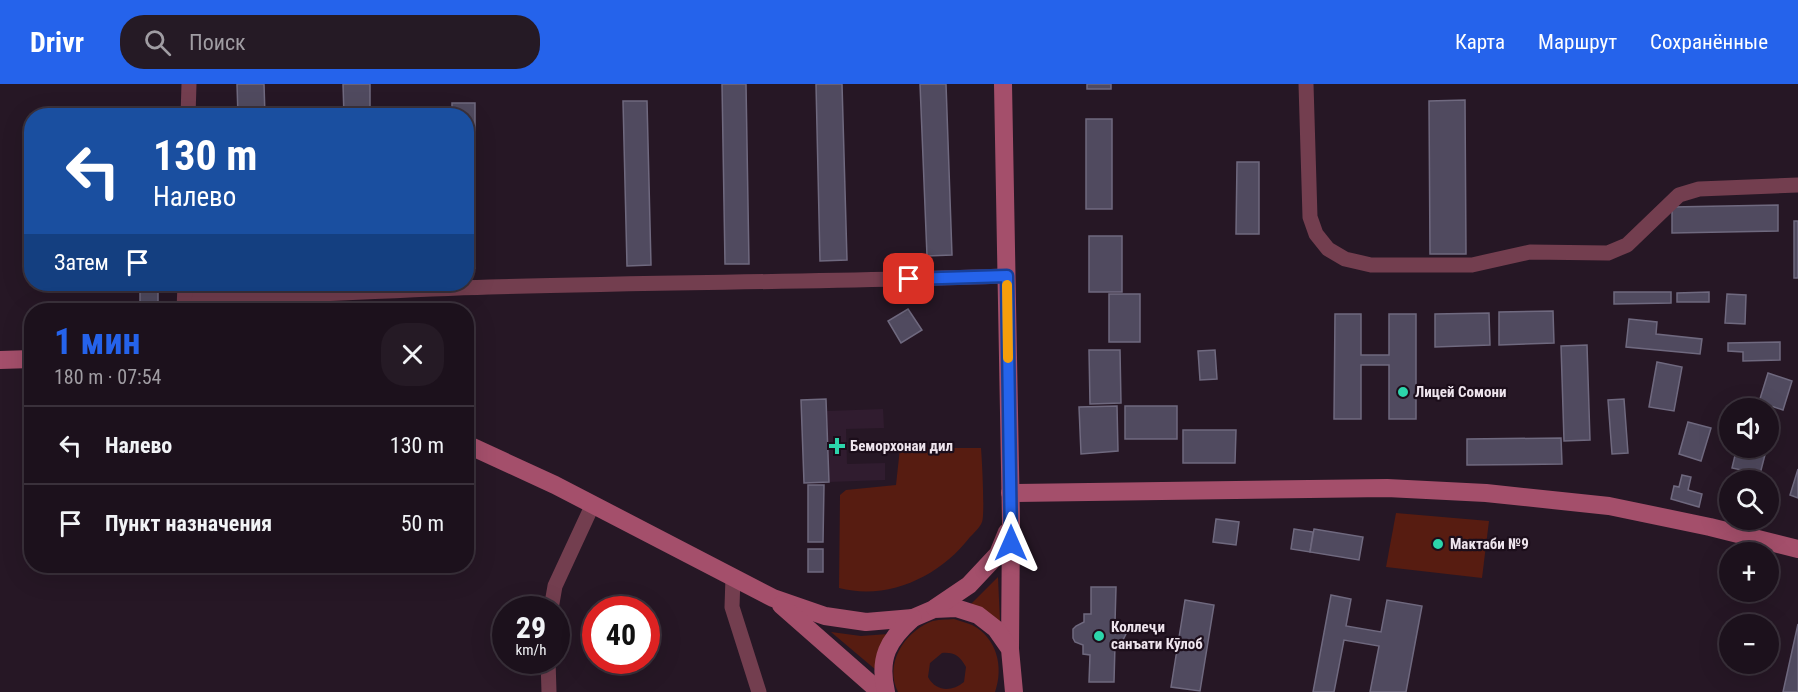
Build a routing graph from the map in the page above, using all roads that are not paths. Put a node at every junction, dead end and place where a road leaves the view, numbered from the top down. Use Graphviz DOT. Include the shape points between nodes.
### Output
graph roads {
  1 [pos="189,84"];
  2 [pos="1003,84"];
  3 [pos="1306,84"];
  4 [pos="188,108"];
  5 [pos="1798,185"];
  6 [pos="1007,276"];
  7 [pos="474,287"];
  8 [pos="397,291"];
  9 [pos="185,298"];
  10 [pos="24,359"];
  11 [pos="0,360"];
  12 [pos="474,448"];
  13 [pos="1010,493"];
  14 [pos="593,504"];
  15 [pos="1011,522"];
  16 [pos="1798,549"];
  17 [pos="733,577"];
  18 [pos="553,596"];
  19 [pos="773,597"];
  20 [pos="934,609"];
  21 [pos="912,618"];
  22 [pos="1010,649"];
  23 [pos="548,674"];
  24 [pos="549,692"];
  25 [pos="759,692"];
  26 [pos="880,692"];
  27 [pos="886,692"];
  28 [pos="1014,692"];
  1 -- 4 [label="street"];
  2 -- 6 [label="street"];
  3 -- 5 [label="street" via="1310,217 1316,234 1328,249 1345,259 1371,265 1472,265 1530,252 1608,253 1627,245 1679,195 1699,189"];
  6 -- 7 [label="street"];
  6 -- 13 [label="street"];
  8 -- 9 [label="street"];
  10 -- 11 [label="street"];
  12 -- 14 [label="street"];
  13 -- 15 [label="street"];
  13 -- 16 [label="street" via="1387,488 1486,493 1609,506"];
  14 -- 17 [label="street"];
  14 -- 18 [label="street"];
  15 -- 20 [label="street" via="998,554 969,585"];
  15 -- 22 [label="street"];
  17 -- 19 [label="street"];
  17 -- 25 [label="street" via="732,607"];
  19 -- 21 [label="street" via="835,618 866,622"];
  19 -- 26 [label="street"];
  20 -- 21 [label="street"];
  20 -- 22 [label="street" via="956,608 978,615 996,629"];
  21 -- 27 [label="street" via="896,633 885,653 882,676"];
  22 -- 28 [label="street"];
  23 -- 24 [label="street"];
}
